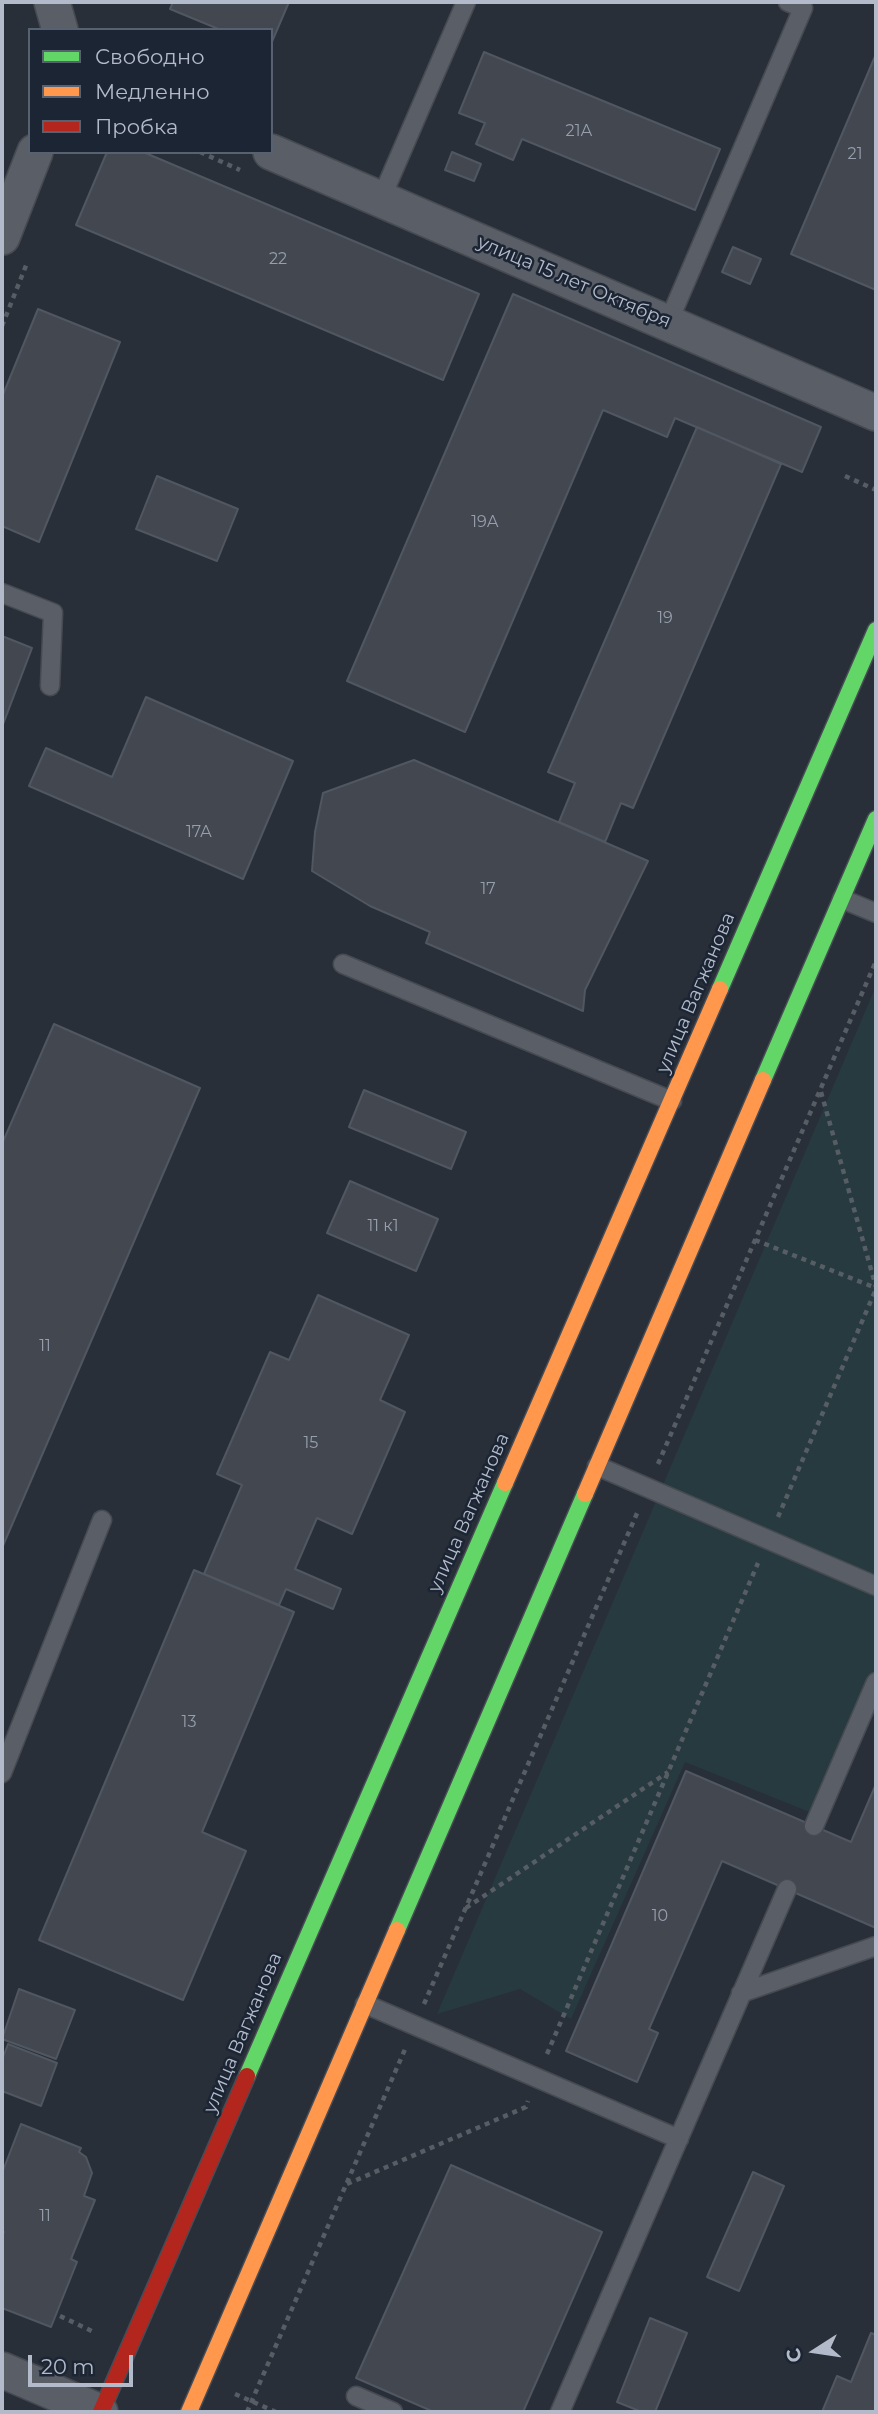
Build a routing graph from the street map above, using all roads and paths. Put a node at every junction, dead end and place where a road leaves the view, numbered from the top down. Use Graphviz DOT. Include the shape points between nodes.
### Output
graph roads {
  1 [pos="52,2"];
  2 [pos="466,2"];
  3 [pos="788,2"];
  4 [pos="59,28"];
  5 [pos="273,153"];
  6 [pos="34,154"];
  7 [pos="382,200"];
  8 [pos="2,237"];
  9 [pos="668,323"];
  10 [pos="876,413"];
  11 [pos="845,476"];
  12 [pos="876,490"];
  13 [pos="2,593"];
  14 [pos="876,630"];
  15 [pos="50,686"];
  16 [pos="876,819"];
  17 [pos="842,899"];
  18 [pos="876,913"];
  19 [pos="876,961"];
  20 [pos="343,964"];
  21 [pos="820,1090"];
  22 [pos="672,1101"];
  23 [pos="755,1240"];
  24 [pos="876,1288"];
  25 [pos="597,1466"];
  26 [pos="648,1488"];
  27 [pos="102,1520"];
  28 [pos="768,1540"];
  29 [pos="876,1586"];
  30 [pos="876,1682"];
  31 [pos="668,1772"];
  32 [pos="2,1773"];
  33 [pos="814,1826"];
  34 [pos="787,1889"];
  35 [pos="466,1908"];
  36 [pos="876,1946"];
  37 [pos="741,1993"];
  38 [pos="365,2004"];
  39 [pos="415,2025"];
  40 [pos="537,2078"];
  41 [pos="678,2139"];
  42 [pos="346,2184"];
  43 [pos="60,2316"];
  44 [pos="100,2334"];
  45 [pos="2,2370"];
  46 [pos="230,2392"];
  47 [pos="356,2396"];
  48 [pos="252,2402"];
  49 [pos="101,2412"];
  50 [pos="189,2412"];
  51 [pos="247,2412"];
  52 [pos="276,2412"];
  53 [pos="393,2412"];
  54 [pos="561,2412"];
  1 -- 4 [label="street"];
  2 -- 7 [label="lane"];
  3 -- 9 [label="lane" via="803,8"];
  5 -- 7 [label="street, улица 15 лет Октября"];
  6 -- 8 [label="street"];
  7 -- 9 [label="street, улица 15 лет Октября"];
  9 -- 10 [label="street, улица 15 лет Октября"];
  11 -- 12 [label="path"];
  13 -- 15 [label="lane" via="53,613"];
  14 -- 22 [label="main road, улица Вагжанова"];
  16 -- 17 [label="main road"];
  17 -- 18 [label="lane"];
  17 -- 25 [label="main road"];
  19 -- 21 [label="path"];
  20 -- 22 [label="lane"];
  21 -- 23 [label="path"];
  21 -- 24 [label="path"];
  22 -- 49 [label="main road, улица Вагжанова"];
  23 -- 24 [label="path"];
  23 -- 26 [label="path"];
  24 -- 28 [label="path"];
  25 -- 26 [label="lane"];
  25 -- 38 [label="main road"];
  26 -- 28 [label="lane"];
  26 -- 35 [label="path"];
  27 -- 32 [label="lane"];
  28 -- 29 [label="lane"];
  28 -- 31 [label="path"];
  30 -- 33 [label="lane"];
  31 -- 35 [label="path"];
  31 -- 40 [label="path"];
  34 -- 37 [label="lane"];
  35 -- 39 [label="path"];
  36 -- 37 [label="lane"];
  37 -- 41 [label="lane"];
  38 -- 39 [label="lane"];
  38 -- 50 [label="main road"];
  39 -- 40 [label="lane"];
  39 -- 42 [label="path"];
  40 -- 41 [label="lane"];
  40 -- 42 [label="path" via="526,2106"];
  41 -- 54 [label="lane"];
  42 -- 48 [label="path"];
  43 -- 44 [label="path"];
  45 -- 49 [label="street"];
  46 -- 48 [label="path"];
  47 -- 53 [label="lane"];
  48 -- 51 [label="path"];
  48 -- 52 [label="path"];
}
